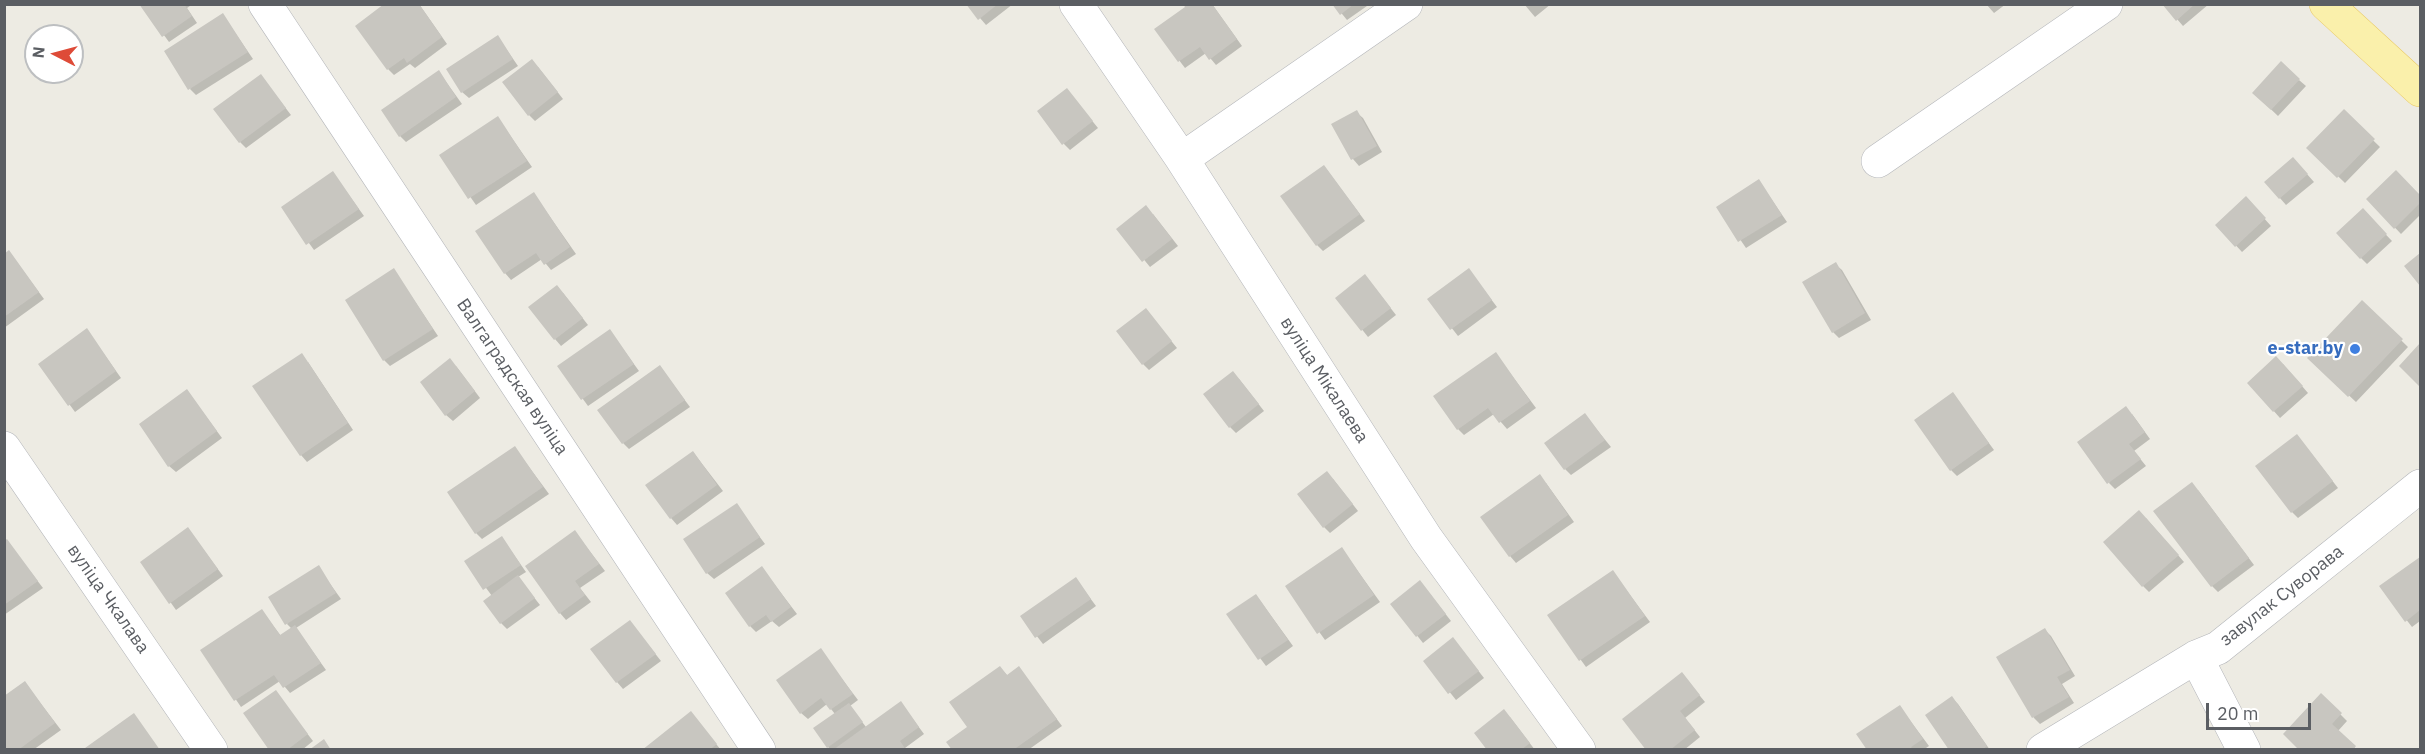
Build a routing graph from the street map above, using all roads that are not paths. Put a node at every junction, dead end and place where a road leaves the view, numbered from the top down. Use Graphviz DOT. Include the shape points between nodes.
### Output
graph roads {
  1 [pos="265,4"];
  2 [pos="1076,4"];
  3 [pos="1406,4"];
  4 [pos="2106,4"];
  5 [pos="2326,4"];
  6 [pos="2421,90"];
  7 [pos="1182,159"];
  8 [pos="1878,161"];
  9 [pos="4,448"];
  10 [pos="2421,486"];
  11 [pos="2196,657"];
  12 [pos="212,750"];
  13 [pos="759,750"];
  14 [pos="1579,750"];
  15 [pos="2043,750"];
  16 [pos="2244,750"];
  1 -- 13 [label="street, Валгаградская вуліца"];
  2 -- 7 [label="street, вуліца Мікалаева"];
  3 -- 7 [label="street"];
  4 -- 8 [label="street"];
  5 -- 6 [label="main road"];
  7 -- 14 [label="street, вуліца Мікалаева" via="1426,538"];
  9 -- 12 [label="street, вуліца Чкалава"];
  10 -- 11 [label="street, завулак Суворава" via="2218,648"];
  11 -- 15 [label="street, завулак Суворава"];
  11 -- 16 [label="street"];
}
